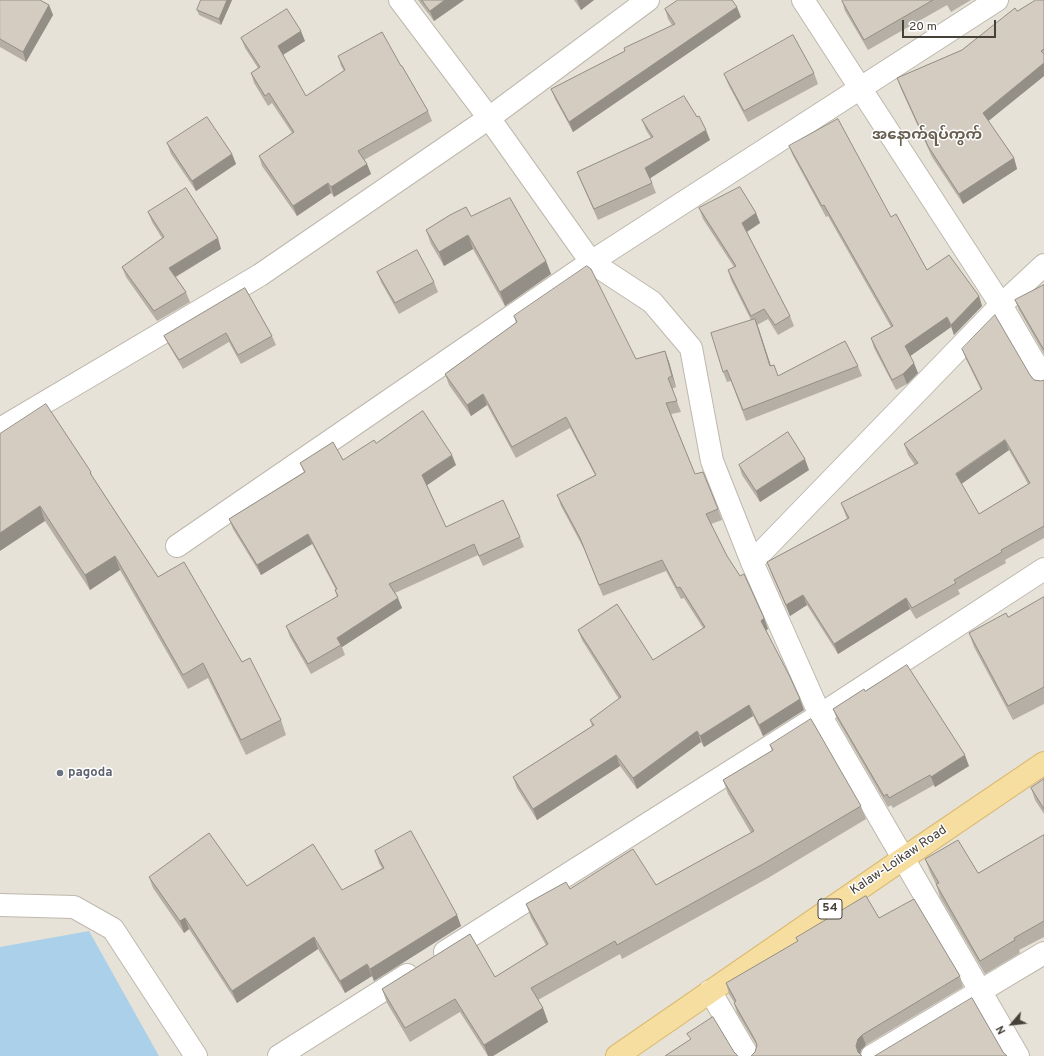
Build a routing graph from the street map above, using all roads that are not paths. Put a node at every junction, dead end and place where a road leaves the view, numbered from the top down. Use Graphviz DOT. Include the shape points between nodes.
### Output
graph roads {
  1 [pos="400,0"];
  2 [pos="648,0"];
  3 [pos="804,0"];
  4 [pos="997,0"];
  5 [pos="861,88"];
  6 [pos="489,118"];
  7 [pos="591,262"];
  8 [pos="1044,265"];
  9 [pos="1001,305"];
  10 [pos="1044,379"];
  11 [pos="0,429"];
  12 [pos="178,546"];
  13 [pos="752,562"];
  14 [pos="1044,569"];
  15 [pos="820,715"];
  16 [pos="1044,763"];
  17 [pos="904,858"];
  18 [pos="0,905"];
  19 [pos="1044,953"];
  20 [pos="710,991"];
  21 [pos="981,991"];
  22 [pos="196,1056"];
  23 [pos="279,1056"];
  24 [pos="617,1056"];
  25 [pos="748,1056"];
  26 [pos="872,1056"];
  27 [pos="1018,1056"];
  1 -- 6 [label="street"];
  2 -- 6 [label="street"];
  3 -- 5 [label="street"];
  4 -- 5 [label="street"];
  5 -- 7 [label="street"];
  5 -- 9 [label="street"];
  6 -- 7 [label="street"];
  6 -- 11 [label="street" via="260,275"];
  7 -- 12 [label="street"];
  7 -- 13 [label="street" via="652,302 691,348 712,462"];
  8 -- 9 [label="street"];
  9 -- 10 [label="street"];
  9 -- 13 [label="street"];
  13 -- 15 [label="street"];
  14 -- 15 [label="street"];
  15 -- 17 [label="street"];
  15 -- 23 [label="street"];
  16 -- 17 [label="main road, Kalaw-Loikaw Road / 54"];
  17 -- 20 [label="main road, Kalaw-Loikaw Road / 54"];
  17 -- 21 [label="street"];
  18 -- 22 [label="street" via="74,907 113,929"];
  19 -- 21 [label="street"];
  20 -- 24 [label="main road, Kalaw-Loikaw Road / 54"];
  20 -- 25 [label="street"];
  21 -- 26 [label="street"];
  21 -- 27 [label="street"];
}
